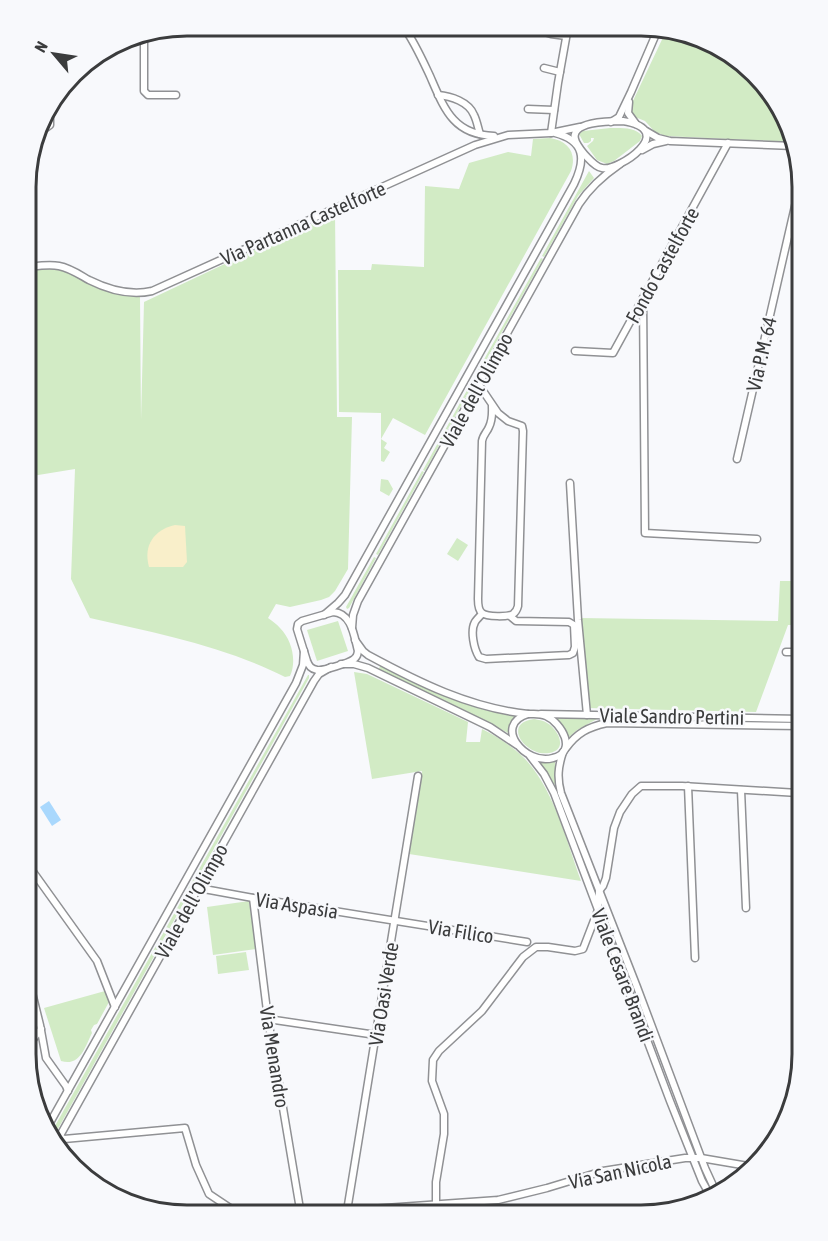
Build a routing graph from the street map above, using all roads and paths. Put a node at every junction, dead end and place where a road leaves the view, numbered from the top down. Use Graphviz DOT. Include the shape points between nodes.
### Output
graph roads {
  1 [pos="409,36"];
  2 [pos="566,36"];
  3 [pos="654,37"];
  4 [pos="144,43"];
  5 [pos="544,68"];
  6 [pos="560,72"];
  7 [pos="631,92"];
  8 [pos="438,94"];
  9 [pos="176,95"];
  10 [pos="528,110"];
  11 [pos="554,110"];
  12 [pos="611,122"];
  13 [pos="636,124"];
  14 [pos="580,127"];
  15 [pos="645,130"];
  16 [pos="551,133"];
  17 [pos="480,134"];
  18 [pos="500,136"];
  19 [pos="670,141"];
  20 [pos="728,143"];
  21 [pos="578,146"];
  22 [pos="786,146"];
  23 [pos="634,154"];
  24 [pos="620,164"];
  25 [pos="792,219"];
  26 [pos="36,267"];
  27 [pos="643,298"];
  28 [pos="575,351"];
  29 [pos="479,385"];
  30 [pos="492,405"];
  31 [pos="737,459"];
  32 [pos="570,483"];
  33 [pos="757,539"];
  34 [pos="482,614"];
  35 [pos="324,615"];
  36 [pos="510,616"];
  37 [pos="352,628"];
  38 [pos="355,640"];
  39 [pos="304,651"];
  40 [pos="786,652"];
  41 [pos="792,652"];
  42 [pos="341,664"];
  43 [pos="331,667"];
  44 [pos="528,714"];
  45 [pos="541,714"];
  46 [pos="587,715"];
  47 [pos="792,719"];
  48 [pos="792,726"];
  49 [pos="517,745"];
  50 [pos="564,750"];
  51 [pos="530,756"];
  52 [pos="418,776"];
  53 [pos="688,786"];
  54 [pos="741,790"];
  55 [pos="792,793"];
  56 [pos="36,876"];
  57 [pos="200,886"];
  58 [pos="598,891"];
  59 [pos="252,898"];
  60 [pos="746,908"];
  61 [pos="598,910"];
  62 [pos="395,921"];
  63 [pos="527,942"];
  64 [pos="695,958"];
  65 [pos="115,1006"];
  66 [pos="36,1010"];
  67 [pos="268,1019"];
  68 [pos="40,1027"];
  69 [pos="36,1034"];
  70 [pos="376,1035"];
  71 [pos="68,1091"];
  72 [pos="52,1120"];
  73 [pos="61,1136"];
  74 [pos="62,1139"];
  75 [pos="693,1157"];
  76 [pos="701,1158"];
  77 [pos="742,1165"];
  78 [pos="713,1186"];
  79 [pos="707,1190"];
  80 [pos="225,1205"];
  81 [pos="299,1205"];
  82 [pos="347,1205"];
  83 [pos="436,1205"];
  1 -- 8 [label="street"];
  2 -- 6 [label="street"];
  3 -- 7 [label="street"];
  4 -- 9 [label="street" via="144,91 148,95"];
  5 -- 6 [label="street"];
  6 -- 11 [label="street"];
  7 -- 12 [label="street" via="619,117"];
  7 -- 13 [label="street" via="628,113"];
  8 -- 17 [label="street" via="450,117"];
  8 -- 17 [label="street" via="466,104 474,114"];
  10 -- 11 [label="street"];
  11 -- 16 [label="street"];
  12 -- 13 [label="street, Via Partanna Castelforte"];
  12 -- 14 [label="street, Via Partanna Castelforte"];
  13 -- 15 [label="street"];
  14 -- 16 [label="street, Via Partanna Castelforte"];
  14 -- 21 [label="street, Viale dell'Olimpo" via="575,134"];
  15 -- 19 [label="street"];
  15 -- 23 [label="street" via="645,143"];
  16 -- 18 [label="street, Via Partanna Castelforte"];
  16 -- 21 [label="street"];
  17 -- 18 [label="street"];
  18 -- 26 [label="street, Via Partanna Castelforte" via="152,291 130,293 68,269"];
  19 -- 20 [label="street"];
  19 -- 23 [label="street, Viale dell'Olimpo"];
  20 -- 22 [label="street"];
  20 -- 27 [label="street, Fondo Castelforte"];
  21 -- 24 [label="street" via="598,167 609,169"];
  21 -- 35 [label="street, Viale dell'Olimpo" via="581,164 574,184 345,595"];
  23 -- 24 [label="street, Viale dell'Olimpo"];
  24 -- 29 [label="street, Viale dell'Olimpo" via="584,198"];
  25 -- 31 [label="street, Via P.M. 64"];
  27 -- 28 [label="street, Fondo Castelforte" via="613,353"];
  27 -- 33 [label="street" via="645,533"];
  29 -- 30 [label="street"];
  29 -- 37 [label="street, Viale dell'Olimpo" via="358,601"];
  30 -- 34 [label="street" via="492,418 482,441 478,599"];
  30 -- 36 [label="street" via="508,421 522,426 523,431 518,606"];
  32 -- 46 [label="street"];
  34 -- 36 [label="street"];
  34 -- 36 [label="street" via="474,625 474,651 479,657 573,653 574,625 569,622 516,621"];
  35 -- 37 [label="street" via="342,614"];
  35 -- 39 [label="street" via="298,624"];
  37 -- 38 [label="street"];
  38 -- 42 [label="street" via="356,658"];
  38 -- 44 [label="street" via="368,655 445,693 480,706"];
  39 -- 43 [label="street" via="313,669"];
  39 -- 65 [label="street, Viale dell'Olimpo" via="296,683"];
  40 -- 41 [label="street"];
  42 -- 43 [label="street"];
  42 -- 49 [label="street" via="368,668 490,727"];
  43 -- 57 [label="street, Viale dell'Olimpo" via="314,681"];
  44 -- 45 [label="street"];
  44 -- 49 [label="street" via="513,726"];
  45 -- 46 [label="street, Viale Sandro Pertini"];
  45 -- 50 [label="street" via="559,725 565,735"];
  46 -- 47 [label="street, Viale Sandro Pertini"];
  48 -- 50 [label="street, Viale Sandro Pertini" via="606,723 584,730"];
  49 -- 51 [label="street"];
  50 -- 51 [label="street" via="551,759"];
  50 -- 58 [label="street, Viale Cesare Brandi" via="558,770 559,785"];
  51 -- 61 [label="street, Viale Cesare Brandi" via="554,793"];
  52 -- 62 [label="street, Via Oasi Verde"];
  53 -- 54 [label="street"];
  53 -- 58 [label="street" via="640,786 632,794 614,828 606,878"];
  53 -- 64 [label="street"];
  54 -- 55 [label="street"];
  54 -- 60 [label="street"];
  56 -- 65 [label="street" via="97,962"];
  57 -- 59 [label="street, Via Aspasia"];
  57 -- 73 [label="street, Viale dell'Olimpo"];
  58 -- 61 [label="street"];
  58 -- 76 [label="street, Viale Cesare Brandi"];
  59 -- 62 [label="street, Via Aspasia"];
  59 -- 67 [label="street, Via Menandro"];
  61 -- 75 [label="street, Viale Cesare Brandi"];
  61 -- 83 [label="street" via="583,949 536,947 523,957 482,1011 433,1060 432,1081 444,1114"];
  62 -- 63 [label="street, Via Filico"];
  62 -- 70 [label="street, Via Oasi Verde"];
  65 -- 71 [label="street, Viale dell'Olimpo"];
  66 -- 68 [label="street"];
  67 -- 70 [label="street"];
  67 -- 81 [label="street, Via Menandro"];
  68 -- 69 [label="street"];
  68 -- 71 [label="street" via="46,1058"];
  70 -- 82 [label="street, Via Oasi Verde"];
  71 -- 72 [label="street, Viale dell'Olimpo"];
  74 -- 80 [label="street" via="185,1128 208,1194"];
  75 -- 76 [label="street, Via San Nicola"];
  75 -- 79 [label="street, Viale Cesare Brandi"];
  75 -- 83 [label="street, Via San Nicola" via="603,1171 498,1200"];
  76 -- 77 [label="street"];
  76 -- 78 [label="street, Viale Cesare Brandi"];
}
